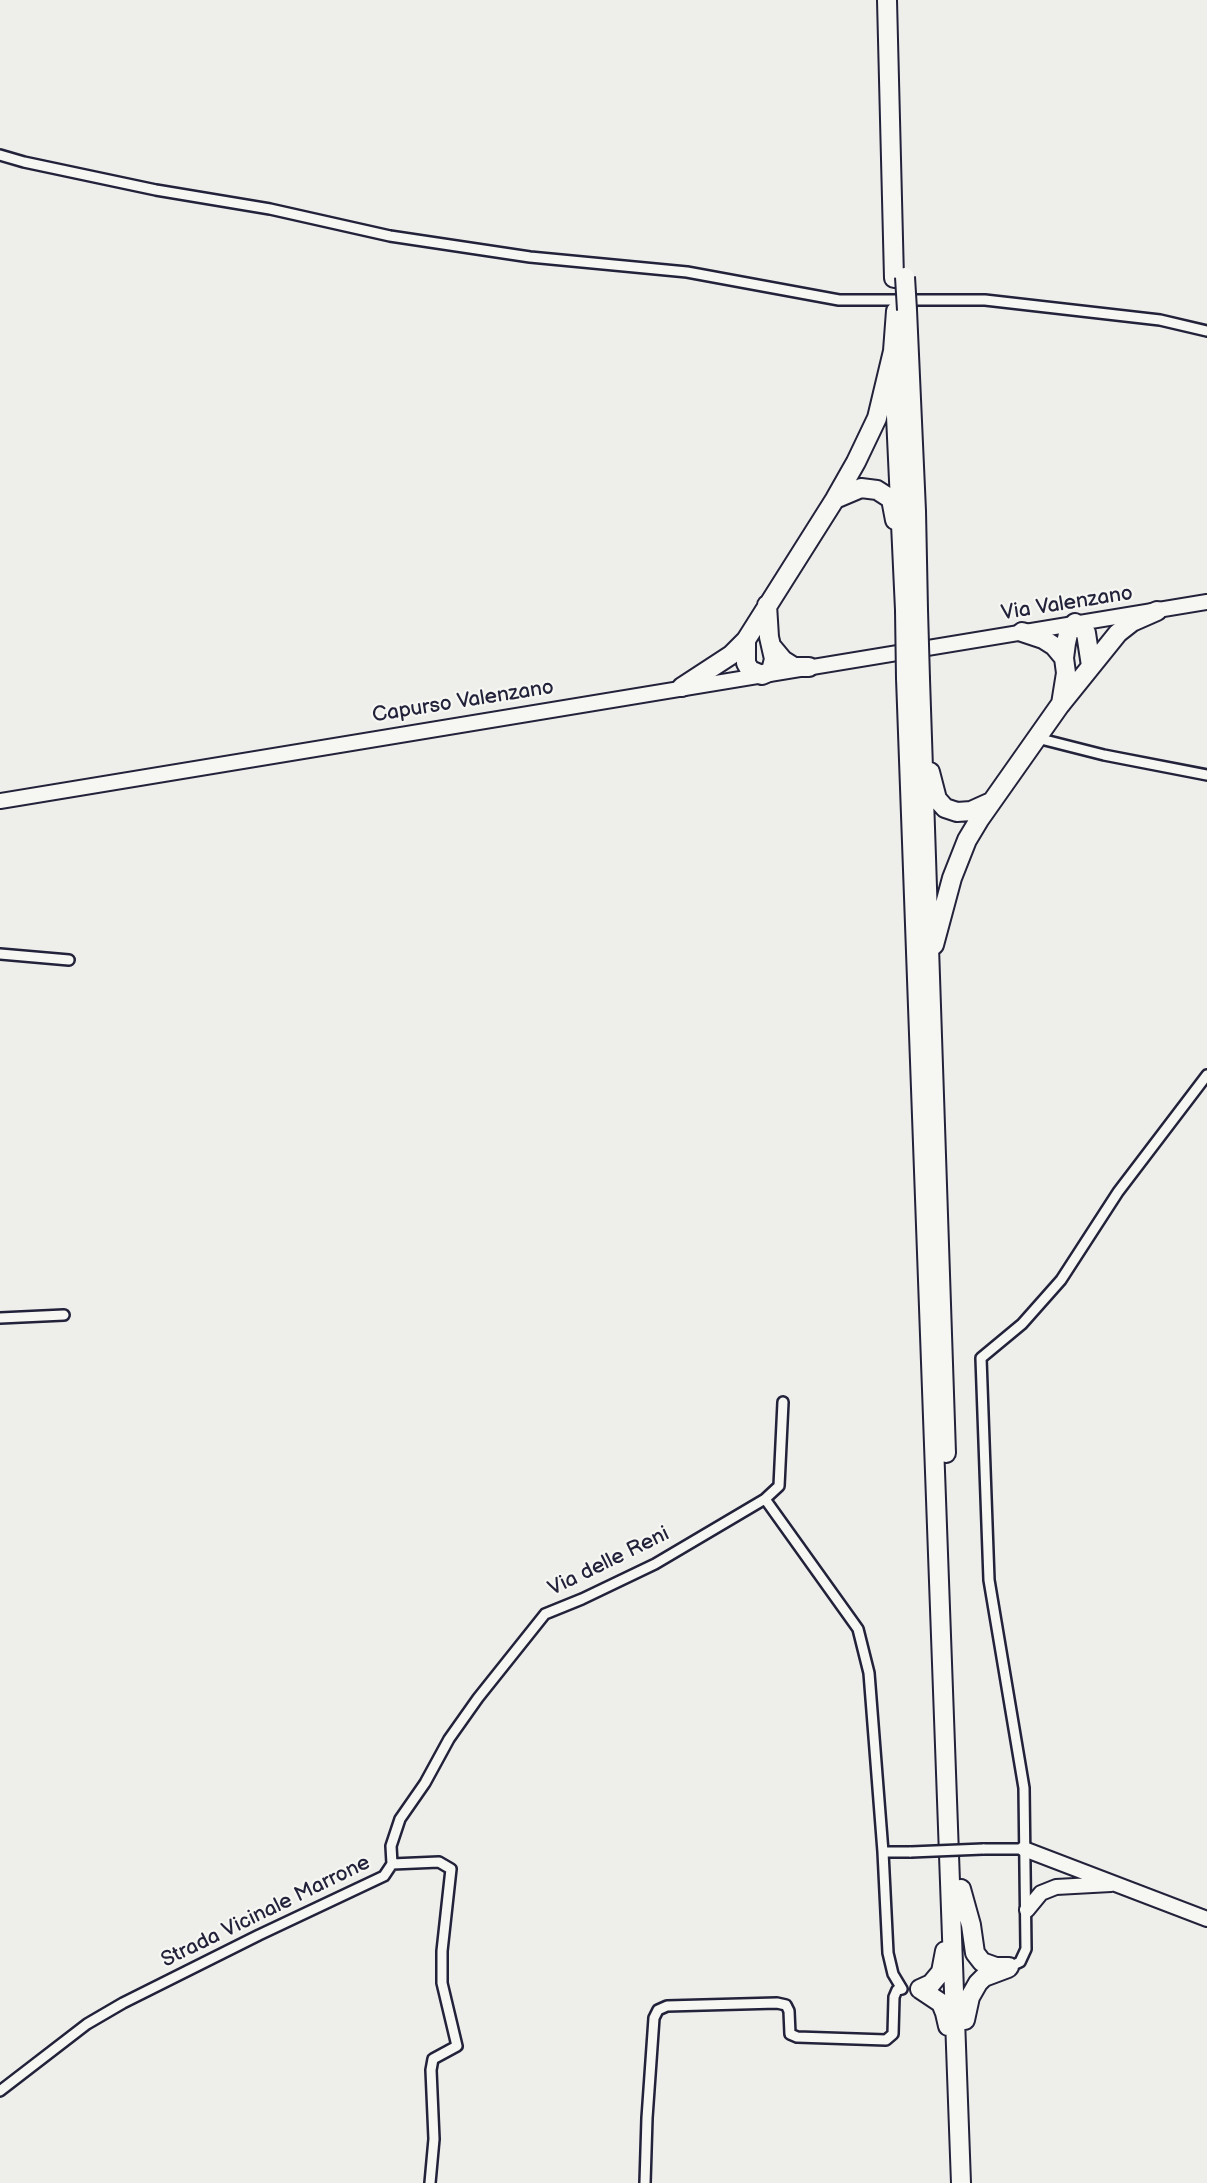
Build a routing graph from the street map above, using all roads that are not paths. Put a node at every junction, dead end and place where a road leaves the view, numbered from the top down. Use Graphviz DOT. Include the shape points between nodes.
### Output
graph roads {
  1 [pos="887,0"];
  2 [pos="898,0"];
  3 [pos="0,155"];
  4 [pos="900,278"];
  5 [pos="902,310"];
  6 [pos="1207,331"];
  7 [pos="893,351"];
  8 [pos="835,500"];
  9 [pos="1207,602"];
  10 [pos="767,605"];
  11 [pos="909,605"];
  12 [pos="1157,611"];
  13 [pos="1075,623"];
  14 [pos="1022,632"];
  15 [pos="746,640"];
  16 [pos="933,646"];
  17 [pos="773,648"];
  18 [pos="1064,658"];
  19 [pos="1091,666"];
  20 [pos="809,667"];
  21 [pos="762,675"];
  22 [pos="913,678"];
  23 [pos="682,687"];
  24 [pos="1060,705"];
  25 [pos="921,710"];
  26 [pos="1037,738"];
  27 [pos="1207,775"];
  28 [pos="0,801"];
  29 [pos="991,802"];
  30 [pos="0,954"];
  31 [pos="69,960"];
  32 [pos="929,967"];
  33 [pos="1207,1075"];
  34 [pos="64,1315"];
  35 [pos="0,1318"];
  36 [pos="783,1402"];
  37 [pos="765,1499"];
  38 [pos="1024,1849"];
  39 [pos="883,1852"];
  40 [pos="392,1864"];
  41 [pos="1116,1884"];
  42 [pos="961,1889"];
  43 [pos="1027,1910"];
  44 [pos="950,1912"];
  45 [pos="1207,1919"];
  46 [pos="1010,1967"];
  47 [pos="911,1989"];
  48 [pos="965,2020"];
  49 [pos="955,2051"];
  50 [pos="0,2091"];
  51 [pos="430,2183"];
  52 [pos="645,2183"];
  53 [pos="961,2183"];
  54 [pos="968,2183"];
  1 -- 4 [label="highway"];
  2 -- 4 [label="highway"];
  3 -- 6 [label="street" via="390,236 530,258 687,273 839,300 985,300 1160,320"];
  4 -- 5 [label="highway"];
  5 -- 7 [label="highway"];
  5 -- 11 [label="highway"];
  7 -- 8 [label="highway" via="877,418"];
  7 -- 11 [label="highway"];
  8 -- 10 [label="highway"];
  8 -- 11 [label="highway" via="861,488 877,490 891,500 900,582"];
  9 -- 12 [label="street, Via Valenzano"];
  10 -- 15 [label="highway"];
  10 -- 17 [label="highway"];
  11 -- 22 [label="highway, bridge"];
  12 -- 13 [label="street, Via Valenzano"];
  12 -- 19 [label="highway" via="1118,633"];
  13 -- 14 [label="street, Via Valenzano"];
  13 -- 18 [label="highway" via="1068,634"];
  13 -- 19 [label="highway" via="1086,633"];
  14 -- 16 [label="street, Via Valenzano"];
  14 -- 18 [label="highway" via="1043,639"];
  15 -- 21 [label="highway" via="746,663 750,670"];
  15 -- 23 [label="highway" via="731,655"];
  16 -- 20 [label="street, Capurso Valenzano"];
  17 -- 20 [label="highway" via="794,667"];
  17 -- 21 [label="highway" via="771,671"];
  18 -- 24 [label="highway" via="1066,673"];
  19 -- 24 [label="highway"];
  20 -- 21 [label="street, Capurso Valenzano"];
  21 -- 23 [label="street, Capurso Valenzano"];
  22 -- 25 [label="highway"];
  22 -- 44 [label="highway"];
  23 -- 28 [label="street, Capurso Valenzano"];
  24 -- 26 [label="highway"];
  25 -- 29 [label="highway" via="937,800 957,812"];
  25 -- 32 [label="highway"];
  26 -- 27 [label="street"];
  26 -- 29 [label="highway"];
  29 -- 32 [label="highway" via="968,840 952,878"];
  30 -- 31 [label="street"];
  32 -- 42 [label="highway"];
  33 -- 38 [label="street" via="1118,1192 1061,1280 1022,1324 981,1358 989,1580 1024,1788"];
  34 -- 35 [label="street"];
  36 -- 37 [label="street, Via delle Reni" via="779,1486"];
  37 -- 39 [label="street" via="858,1629 869,1673"];
  37 -- 40 [label="street, Via delle Reni" via="655,1564 545,1614 449,1739 400,1820 391,1846"];
  38 -- 39 [label="street, bridge"];
  38 -- 41 [label="street"];
  38 -- 43 [label="street"];
  39 -- 47 [label="street" via="888,1953 893,1974"];
  40 -- 50 [label="street, Strada Vicinale Marrone" via="384,1876 123,2003 87,2024"];
  40 -- 51 [label="street, Strada Vicinale Marrone" via="439,1862 451,1869 442,1983 457,2046 433,2059"];
  41 -- 43 [label="street" via="1056,1887 1041,1893"];
  41 -- 45 [label="street"];
  42 -- 46 [label="highway" via="975,1953 982,1962"];
  42 -- 48 [label="highway"];
  43 -- 46 [label="street" via="1026,1949 1020,1962"];
  44 -- 47 [label="highway" via="945,1920 941,1972 931,1984"];
  44 -- 49 [label="highway"];
  46 -- 48 [label="highway" via="978,1983"];
  47 -- 49 [label="highway" via="940,2003"];
  47 -- 52 [label="street" via="897,1990 893,2034 886,2040 797,2037 790,2034 786,2005 777,2003 668,2006 658,2010 654,2018"];
  48 -- 54 [label="highway"];
  49 -- 53 [label="highway"];
}
